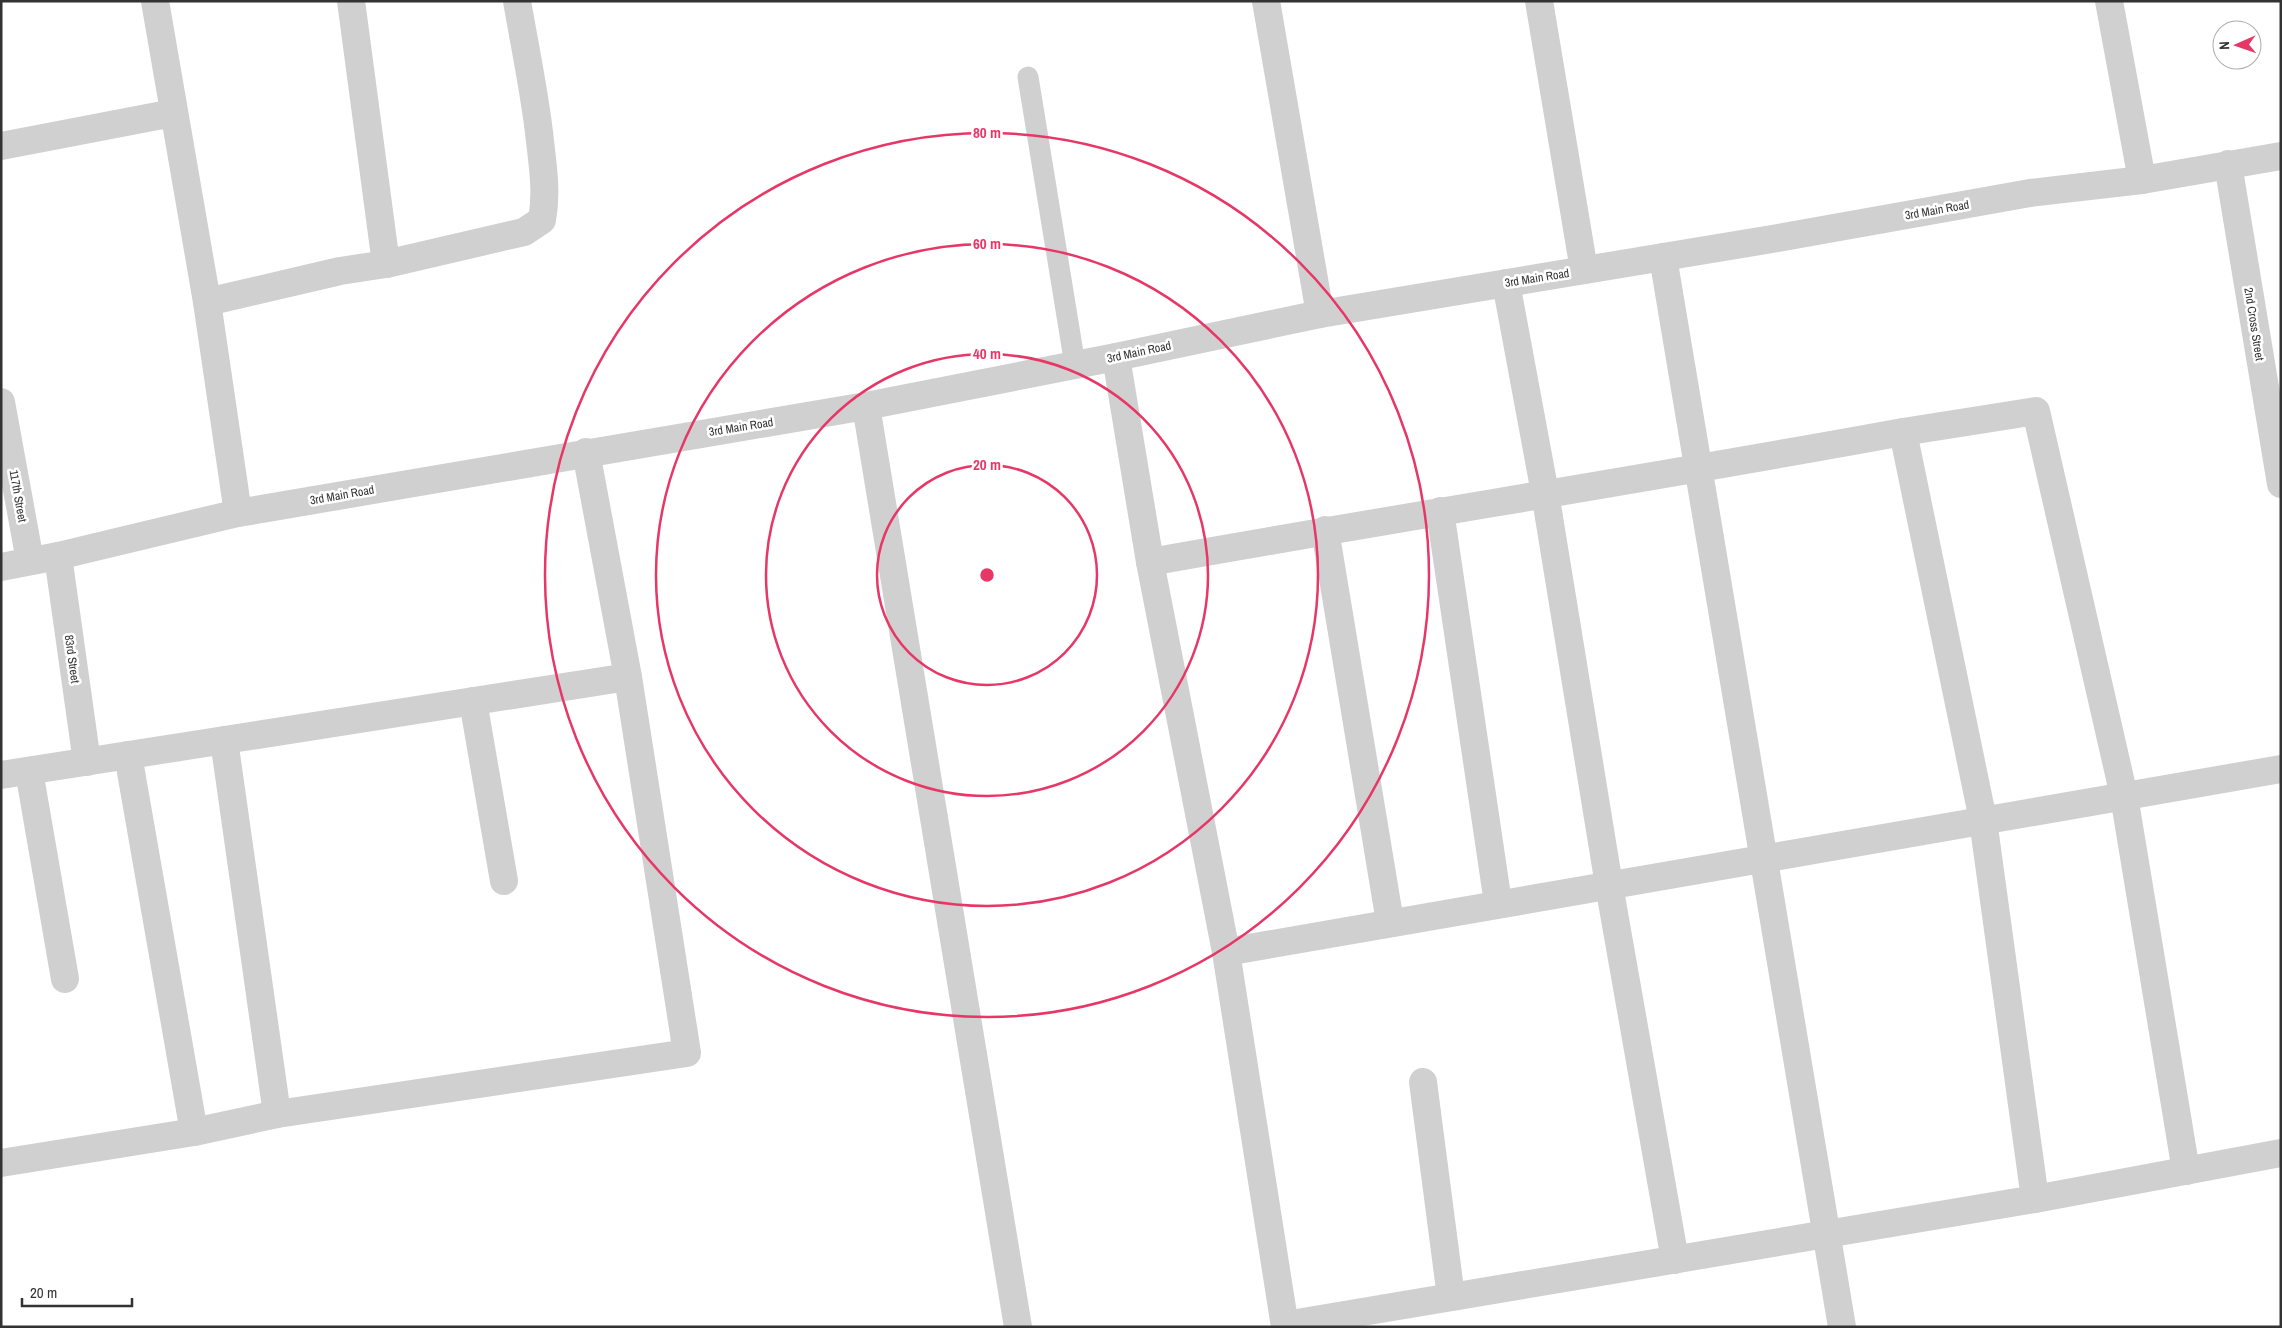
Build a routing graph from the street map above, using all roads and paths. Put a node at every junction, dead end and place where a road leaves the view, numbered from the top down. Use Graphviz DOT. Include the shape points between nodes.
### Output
graph roads {
  1 [pos="155,1"];
  2 [pos="351,1"];
  3 [pos="517,1"];
  4 [pos="1266,1"];
  5 [pos="1539,1"];
  6 [pos="2109,1"];
  7 [pos="1028,77"];
  8 [pos="173,113"];
  9 [pos="1,146"];
  10 [pos="2281,156"];
  11 [pos="2228,164"];
  12 [pos="2142,180"];
  13 [pos="1663,257"];
  14 [pos="386,264"];
  15 [pos="1584,270"];
  16 [pos="1506,283"];
  17 [pos="207,302"];
  18 [pos="1320,314"];
  19 [pos="1116,357"];
  20 [pos="1075,365"];
  21 [pos="1,402"];
  22 [pos="866,406"];
  23 [pos="1903,432"];
  24 [pos="586,452"];
  25 [pos="1698,469"];
  26 [pos="2281,484"];
  27 [pos="1545,493"];
  28 [pos="1440,511"];
  29 [pos="238,513"];
  30 [pos="1325,530"];
  31 [pos="58,556"];
  32 [pos="30,561"];
  33 [pos="1150,562"];
  34 [pos="1,567"];
  35 [pos="628,677"];
  36 [pos="473,701"];
  37 [pos="224,740"];
  38 [pos="128,755"];
  39 [pos="87,762"];
  40 [pos="2281,769"];
  41 [pos="29,771"];
  42 [pos="1,775"];
  43 [pos="2124,796"];
  44 [pos="1983,820"];
  45 [pos="1763,858"];
  46 [pos="504,881"];
  47 [pos="1609,884"];
  48 [pos="1498,903"];
  49 [pos="1390,922"];
  50 [pos="1226,952"];
  51 [pos="65,979"];
  52 [pos="1423,1082"];
  53 [pos="277,1114"];
  54 [pos="194,1132"];
  55 [pos="2281,1153"];
  56 [pos="1,1163"];
  57 [pos="2186,1170"];
  58 [pos="2035,1199"];
  59 [pos="1826,1234"];
  60 [pos="1675,1260"];
  61 [pos="1451,1297"];
  62 [pos="1285,1326"];
  63 [pos="1018,1327"];
  64 [pos="1842,1327"];
  1 -- 8 [label="street"];
  2 -- 14 [label="street"];
  3 -- 14 [label="street" via="544,171 546,199 542,220 524,232"];
  4 -- 18 [label="street"];
  5 -- 15 [label="street"];
  6 -- 12 [label="street"];
  7 -- 20 [label="lane"];
  8 -- 9 [label="street"];
  8 -- 17 [label="street"];
  10 -- 11 [label="street, 3rd Main Road"];
  11 -- 12 [label="street, 3rd Main Road"];
  11 -- 26 [label="street, 2nd Cross Street"];
  12 -- 13 [label="street, 3rd Main Road" via="2030,193"];
  13 -- 15 [label="street, 3rd Main Road"];
  13 -- 25 [label="street"];
  14 -- 17 [label="street" via="340,271"];
  15 -- 16 [label="street, 3rd Main Road"];
  16 -- 18 [label="street, 3rd Main Road"];
  16 -- 27 [label="street"];
  17 -- 29 [label="street"];
  18 -- 19 [label="street, 3rd Main Road"];
  19 -- 20 [label="street, 3rd Main Road"];
  19 -- 33 [label="street"];
  20 -- 22 [label="street, 3rd Main Road"];
  21 -- 32 [label="street, 117th Street"];
  22 -- 24 [label="street, 3rd Main Road"];
  22 -- 63 [label="street"];
  23 -- 25 [label="street"];
  23 -- 43 [label="street" via="2036,411"];
  23 -- 44 [label="street"];
  24 -- 29 [label="street, 3rd Main Road"];
  24 -- 35 [label="street"];
  25 -- 27 [label="street"];
  25 -- 45 [label="street"];
  27 -- 28 [label="street"];
  27 -- 47 [label="street"];
  28 -- 30 [label="street"];
  28 -- 48 [label="street"];
  29 -- 31 [label="street, 3rd Main Road"];
  30 -- 33 [label="street"];
  30 -- 49 [label="street"];
  31 -- 32 [label="street, 3rd Main Road"];
  31 -- 39 [label="street, 83rd Street"];
  32 -- 34 [label="street, 3rd Main Road"];
  33 -- 50 [label="street"];
  35 -- 36 [label="street"];
  35 -- 53 [label="street" via="687,1053"];
  36 -- 37 [label="street"];
  36 -- 46 [label="street"];
  37 -- 38 [label="street"];
  37 -- 53 [label="street"];
  38 -- 39 [label="street"];
  38 -- 54 [label="street"];
  39 -- 41 [label="street"];
  40 -- 43 [label="street"];
  41 -- 42 [label="street"];
  41 -- 51 [label="street"];
  43 -- 44 [label="street"];
  43 -- 57 [label="street"];
  44 -- 45 [label="street"];
  44 -- 58 [label="street"];
  45 -- 47 [label="street"];
  45 -- 59 [label="street"];
  47 -- 48 [label="street"];
  47 -- 60 [label="street"];
  48 -- 49 [label="street"];
  49 -- 50 [label="street"];
  50 -- 62 [label="street"];
  52 -- 61 [label="street"];
  53 -- 54 [label="street"];
  54 -- 56 [label="street"];
  55 -- 57 [label="street"];
  57 -- 58 [label="street"];
  58 -- 59 [label="street"];
  59 -- 60 [label="street"];
  59 -- 64 [label="street"];
  60 -- 61 [label="street"];
  61 -- 62 [label="street"];
}
